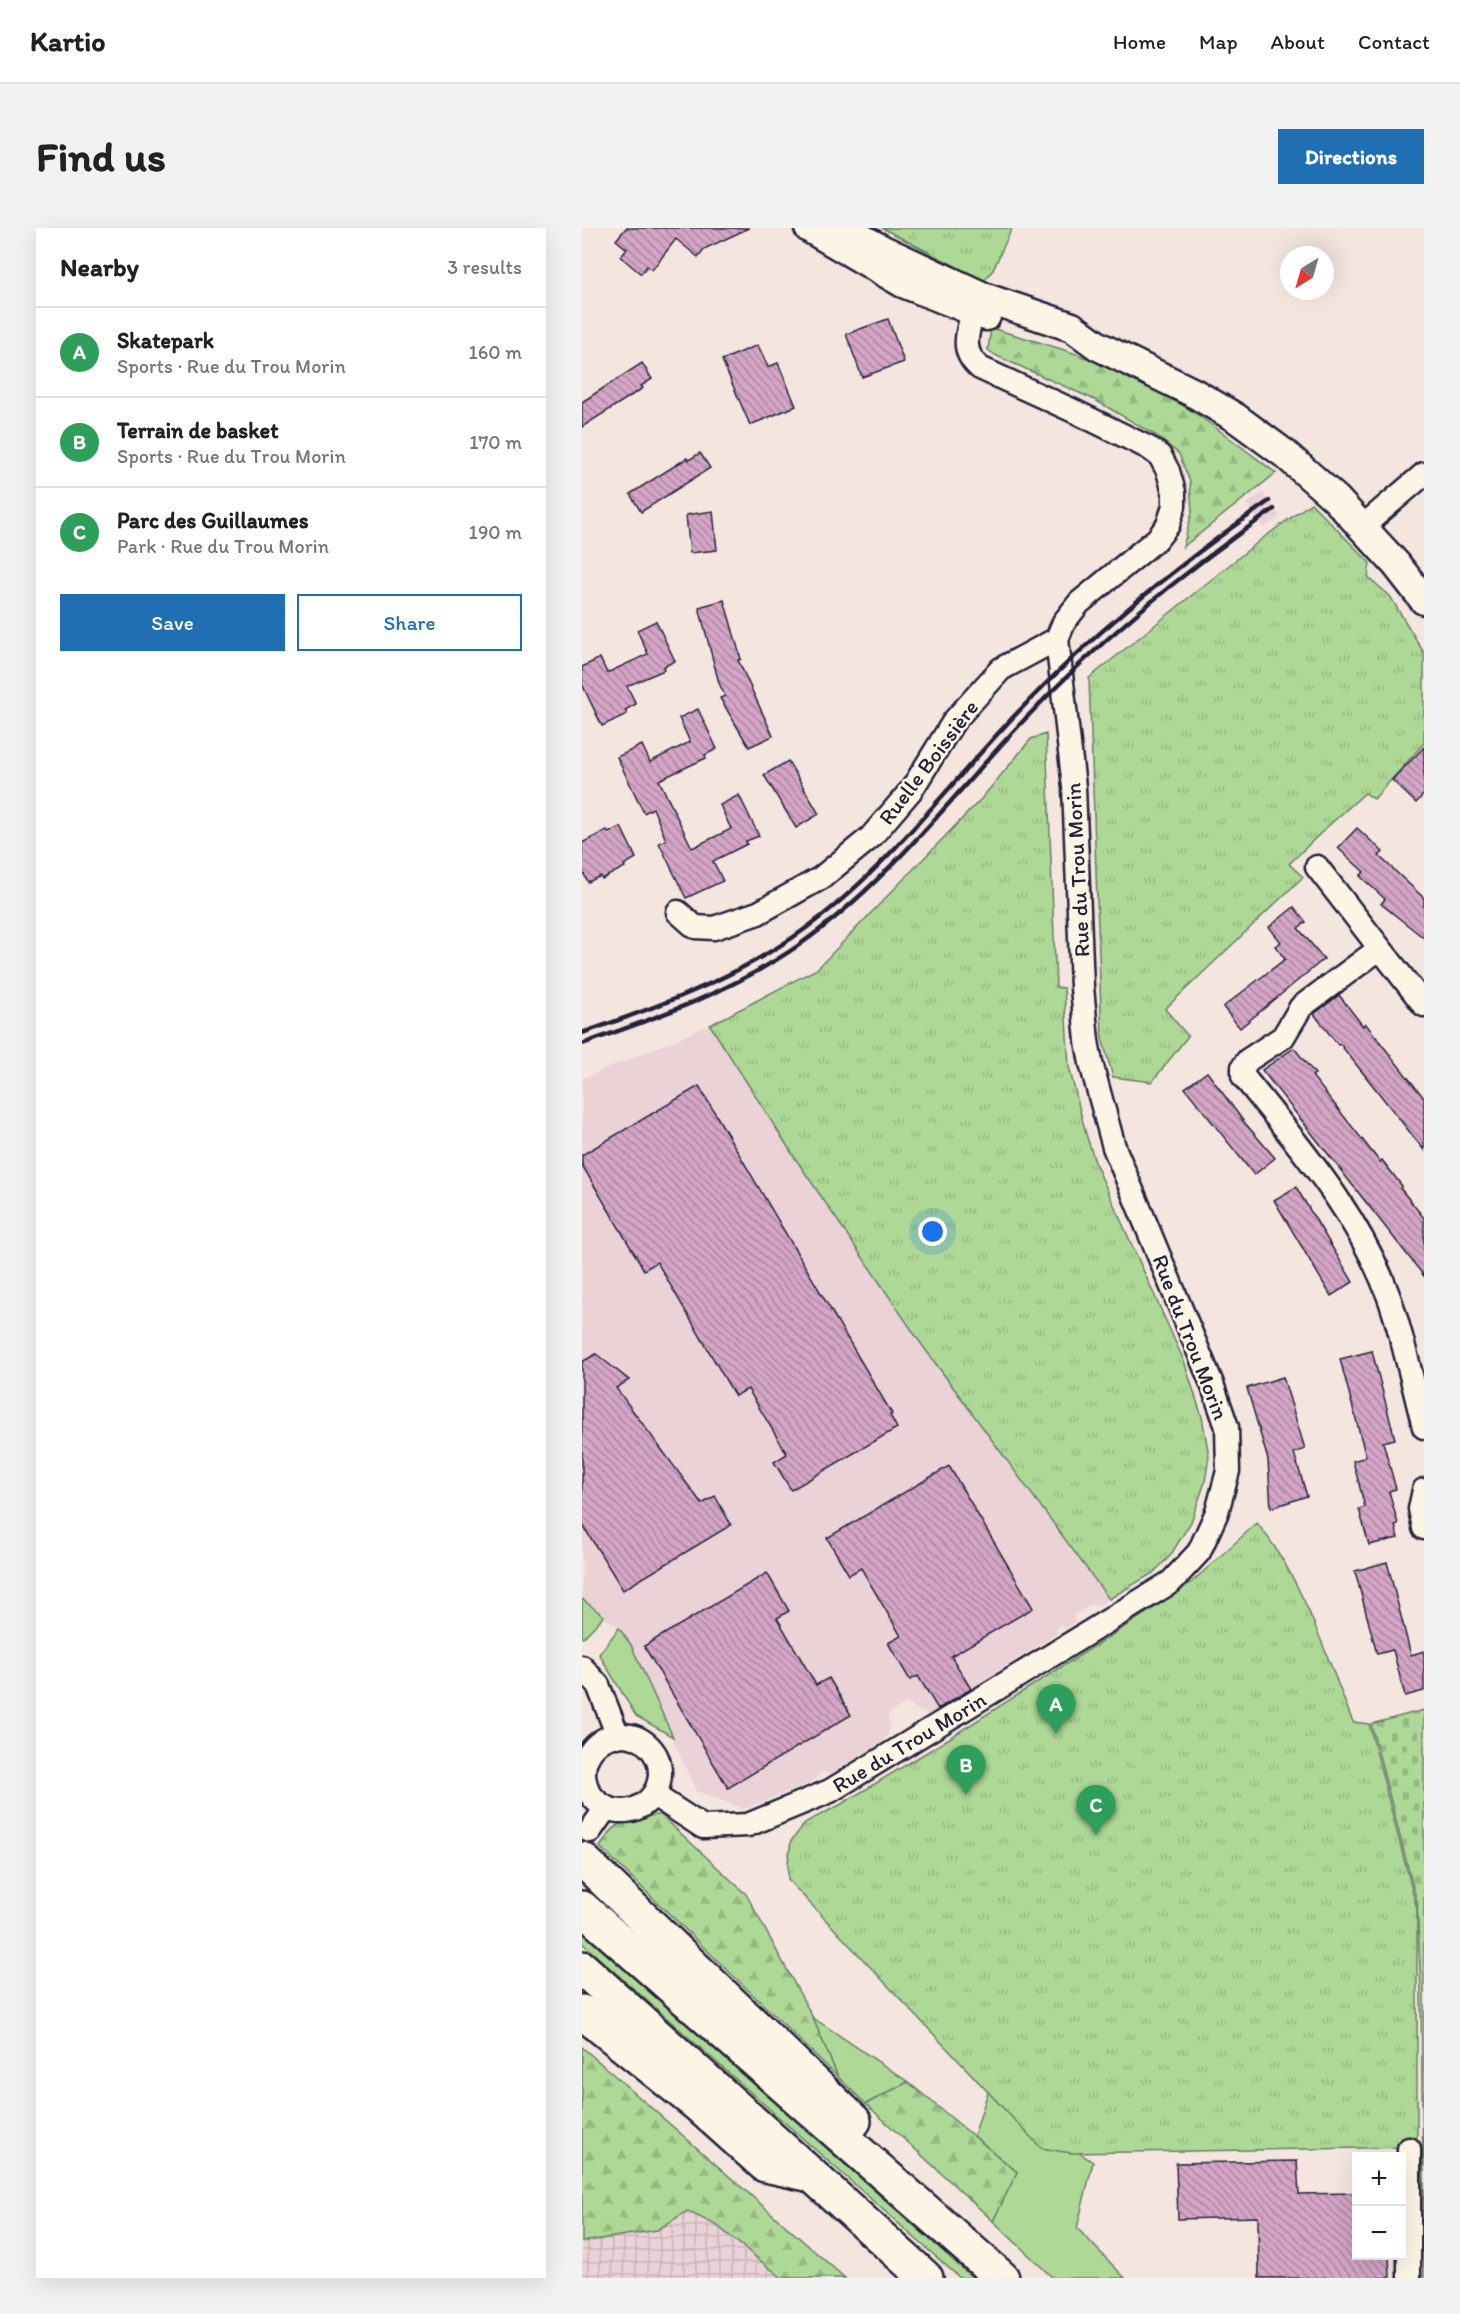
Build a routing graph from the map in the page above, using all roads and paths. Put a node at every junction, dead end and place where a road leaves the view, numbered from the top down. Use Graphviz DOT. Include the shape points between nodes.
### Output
graph roads {
  1 [pos="809,228"];
  2 [pos="842,228"];
  3 [pos="974,312"];
  4 [pos="1098,346"];
  5 [pos="1424,474"];
  6 [pos="1362,527"];
  7 [pos="1424,600"];
  8 [pos="1057,639"];
  9 [pos="1317,867"];
  10 [pos="678,912"];
  11 [pos="1379,949"];
  12 [pos="1424,1005"];
  13 [pos="1424,1428"];
  14 [pos="1424,1490"];
  15 [pos="1424,1528"];
  16 [pos="582,1667"];
  17 [pos="618,1736"];
  18 [pos="654,1795"];
  19 [pos="606,1808"];
  20 [pos="586,1845"];
  21 [pos="582,1908"];
  22 [pos="582,1968"];
  23 [pos="582,2012"];
  24 [pos="1409,2150"];
  25 [pos="813,2175"];
  26 [pos="935,2221"];
  27 [pos="926,2278"];
  28 [pos="1002,2278"];
  29 [pos="1409,2278"];
  1 -- 3 [label="main road" via="903,283"];
  2 -- 4 [label="main road" via="986,298 1072,327"];
  3 -- 4 [label="main road" via="1064,340"];
  3 -- 8 [label="street" via="967,336 970,360 996,377 1149,448 1160,456 1174,492 1174,506 1163,532 1079,603"];
  4 -- 6 [label="main road" via="1236,418 1310,476"];
  5 -- 6 [label="street"];
  6 -- 7 [label="main road"];
  8 -- 10 [label="street, Ruelle Boissière" via="1001,669 954,722 905,797 871,837 821,878 758,913 714,928 695,927"];
  8 -- 18 [label="street, Rue du Trou Morin" via="1074,787 1087,1041 1114,1148 1227,1426 1227,1472 1217,1512 1199,1552 1171,1582 830,1791 748,1826 703,1827"];
  9 -- 11 [label="street"];
  11 -- 12 [label="street"];
  11 -- 13 [label="street" via="1301,1007 1283,1037 1248,1060 1243,1076 1337,1198 1362,1237 1390,1299"];
  14 -- 15 [label="street" via="1420,1509"];
  16 -- 17 [label="street" via="598,1685"];
  17 -- 18 [label="street" via="639,1740 655,1754 660,1774"];
  17 -- 19 [label="street" via="598,1744 586,1762 586,1783"];
  18 -- 19 [label="street" via="638,1808"];
  19 -- 20 [label="street"];
  20 -- 26 [label="highway" via="914,2179"];
  21 -- 26 [label="highway"];
  22 -- 25 [label="highway"];
  23 -- 25 [label="highway" via="765,2164"];
  24 -- 29 [label="street"];
  25 -- 27 [label="highway"];
  26 -- 28 [label="highway"];
}
